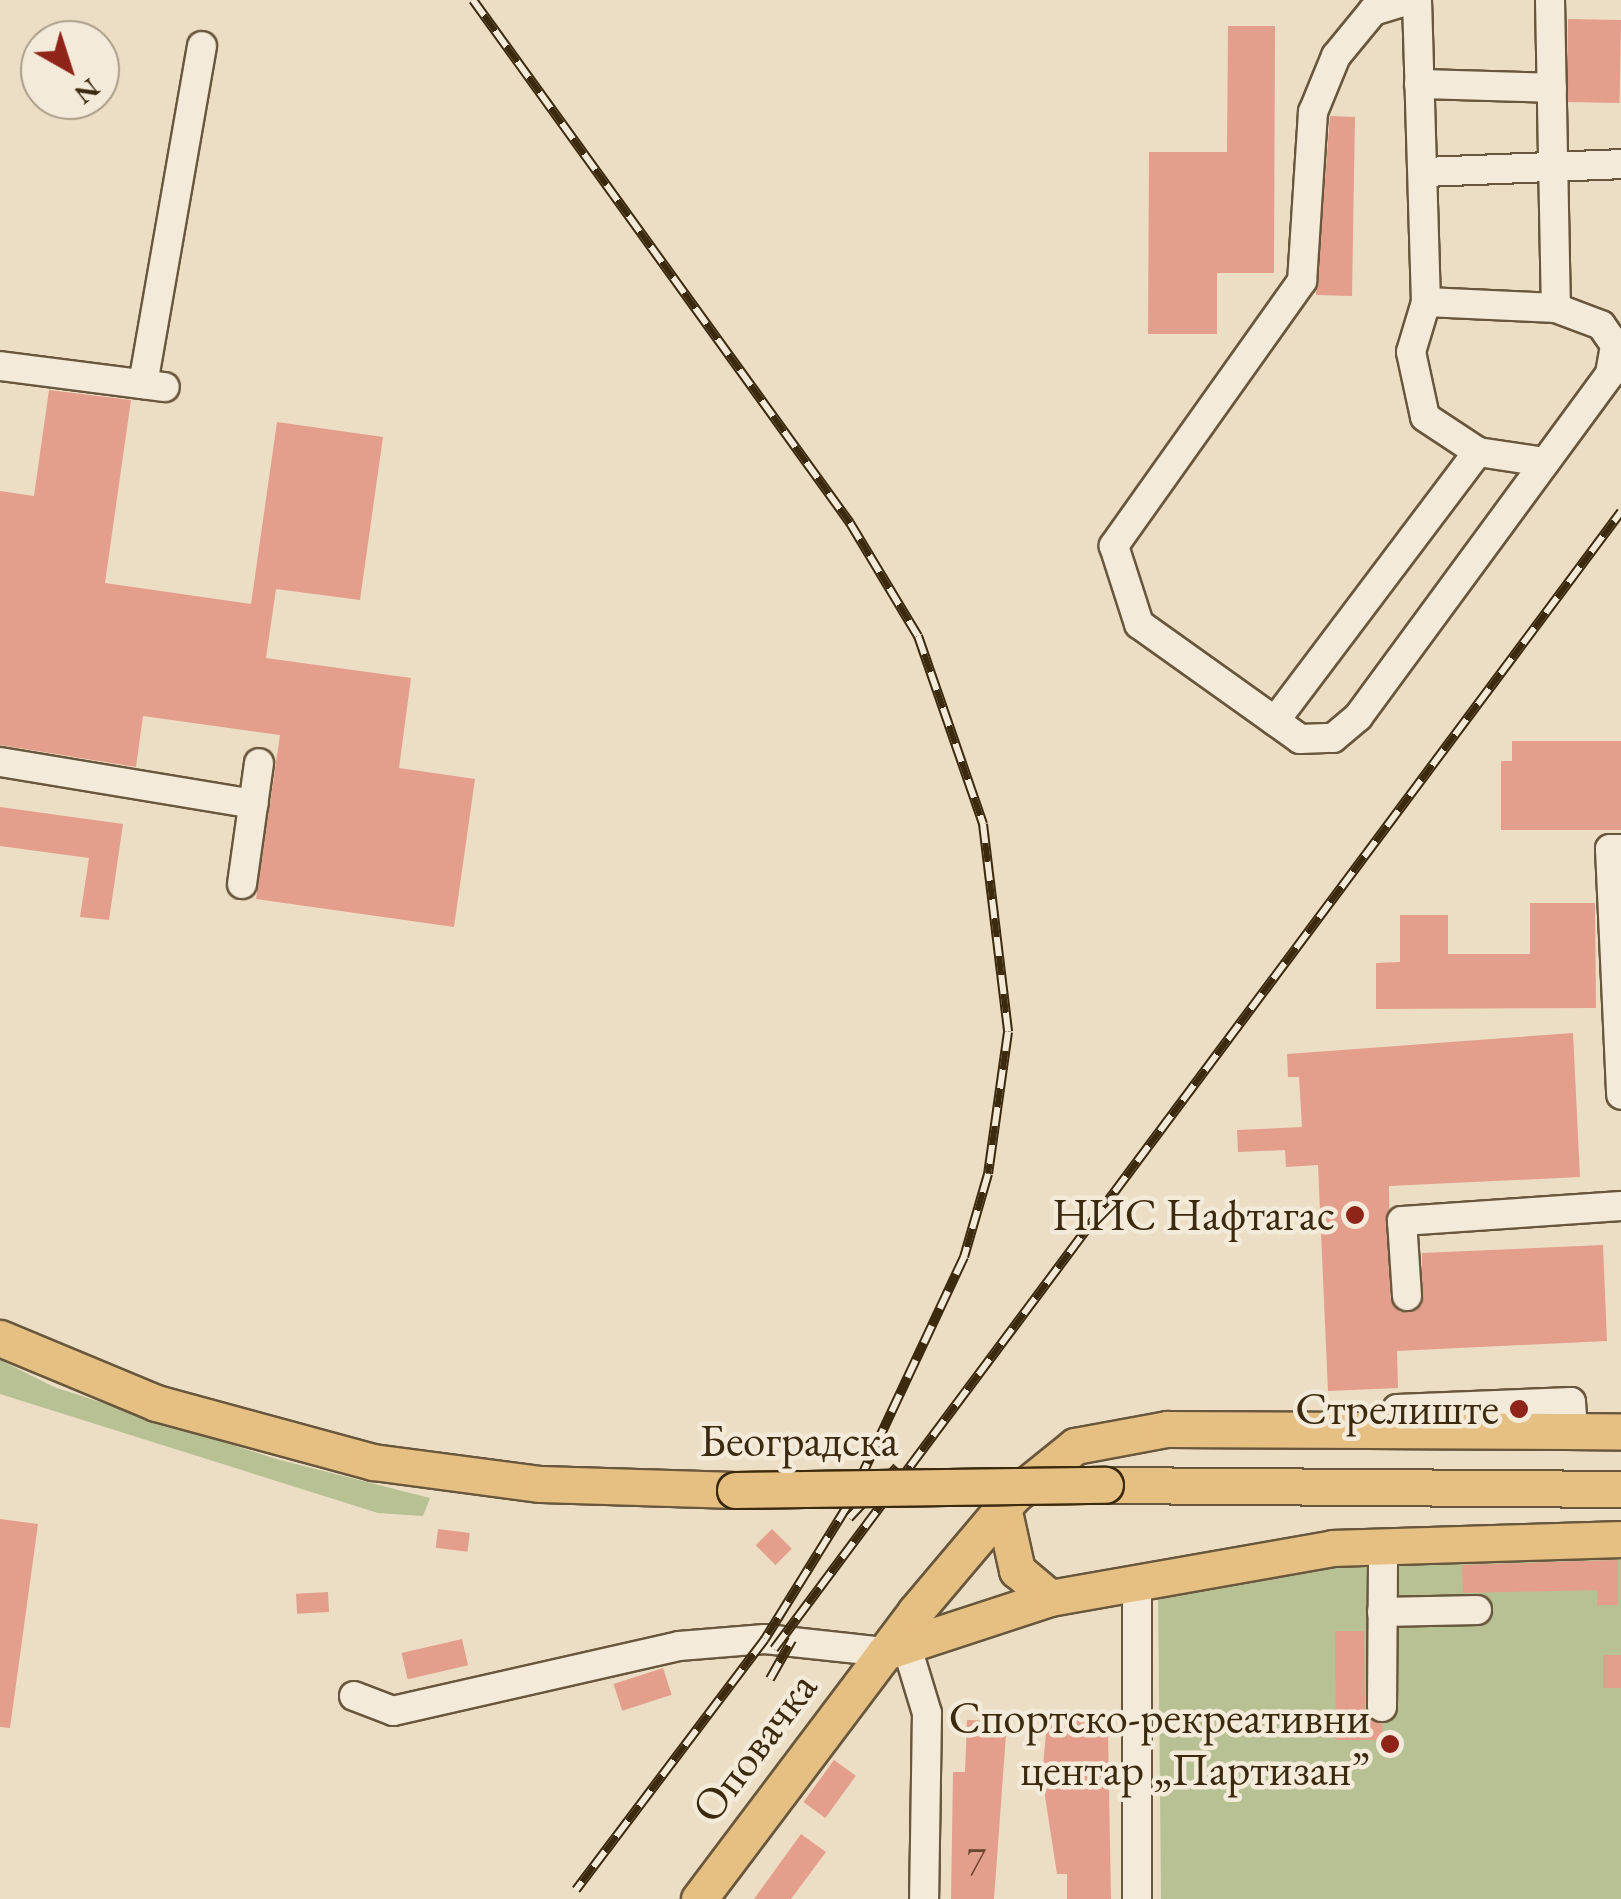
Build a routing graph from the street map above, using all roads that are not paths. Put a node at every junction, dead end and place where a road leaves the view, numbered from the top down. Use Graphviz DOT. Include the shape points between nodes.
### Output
graph roads {
  1 [pos="1408,0"];
  2 [pos="1417,0"];
  3 [pos="1550,0"];
  4 [pos="1373,5"];
  5 [pos="202,46"];
  6 [pos="1420,84"];
  7 [pos="1552,88"];
  8 [pos="1621,164"];
  9 [pos="1425,172"];
  10 [pos="1556,172"];
  11 [pos="1426,302"];
  12 [pos="1556,308"];
  13 [pos="1618,343"];
  14 [pos="0,366"];
  15 [pos="1478,452"];
  16 [pos="1545,462"];
  17 [pos="1275,720"];
  18 [pos="0,762"];
  19 [pos="260,763"];
  20 [pos="254,804"];
  21 [pos="1621,849"];
  22 [pos="242,884"];
  23 [pos="1621,1095"];
  24 [pos="1621,1206"];
  25 [pos="1407,1296"];
  26 [pos="0,1338"];
  27 [pos="1396,1409"];
  28 [pos="1573,1430"];
  29 [pos="1621,1430"];
  30 [pos="1621,1490"];
  31 [pos="1003,1508"];
  32 [pos="1621,1538"];
  33 [pos="1383,1546"];
  34 [pos="1137,1585"];
  35 [pos="1050,1598"];
  36 [pos="1476,1610"];
  37 [pos="1382,1612"];
  38 [pos="896,1648"];
  39 [pos="354,1696"];
  40 [pos="1382,1707"];
  41 [pos="699,1899"];
  42 [pos="924,1899"];
  43 [pos="1136,1899"];
  1 -- 4 [label="street"];
  2 -- 6 [label="street"];
  3 -- 7 [label="street"];
  4 -- 17 [label="street" via="1336,56 1313,112 1302,281 1114,546 1139,624"];
  5 -- 14 [label="street" via="154,386"];
  6 -- 7 [label="street"];
  6 -- 9 [label="street"];
  7 -- 10 [label="street"];
  8 -- 10 [label="street"];
  9 -- 10 [label="street"];
  9 -- 11 [label="street"];
  10 -- 12 [label="street"];
  11 -- 12 [label="street"];
  11 -- 15 [label="street" via="1411,352 1425,417"];
  12 -- 13 [label="street" via="1601,325"];
  13 -- 16 [label="street" via="1610,374"];
  15 -- 16 [label="street"];
  15 -- 17 [label="street"];
  16 -- 17 [label="street" via="1358,717 1333,738 1300,738"];
  18 -- 20 [label="street"];
  19 -- 20 [label="street"];
  20 -- 22 [label="street"];
  21 -- 23 [label="street" via="1610,849"];
  24 -- 25 [label="street" via="1402,1221"];
  26 -- 30 [label="main road, Београдска, bridge" via="156,1403 318,1450 541,1484"];
  27 -- 28 [label="street" via="1571,1402"];
  28 -- 29 [label="main road, Оповачка"];
  28 -- 31 [label="main road, Оповачка" via="1124,1432 1075,1446"];
  31 -- 35 [label="main road" via="1018,1570"];
  31 -- 38 [label="main road, Оповачка"];
  32 -- 33 [label="main road"];
  33 -- 34 [label="main road"];
  33 -- 37 [label="street"];
  34 -- 35 [label="main road"];
  34 -- 43 [label="street"];
  35 -- 38 [label="main road"];
  36 -- 37 [label="street"];
  37 -- 40 [label="street"];
  38 -- 39 [label="street" via="765,1639 679,1646 393,1711"];
  38 -- 41 [label="main road, Оповачка"];
  38 -- 42 [label="street" via="927,1713"];
}
